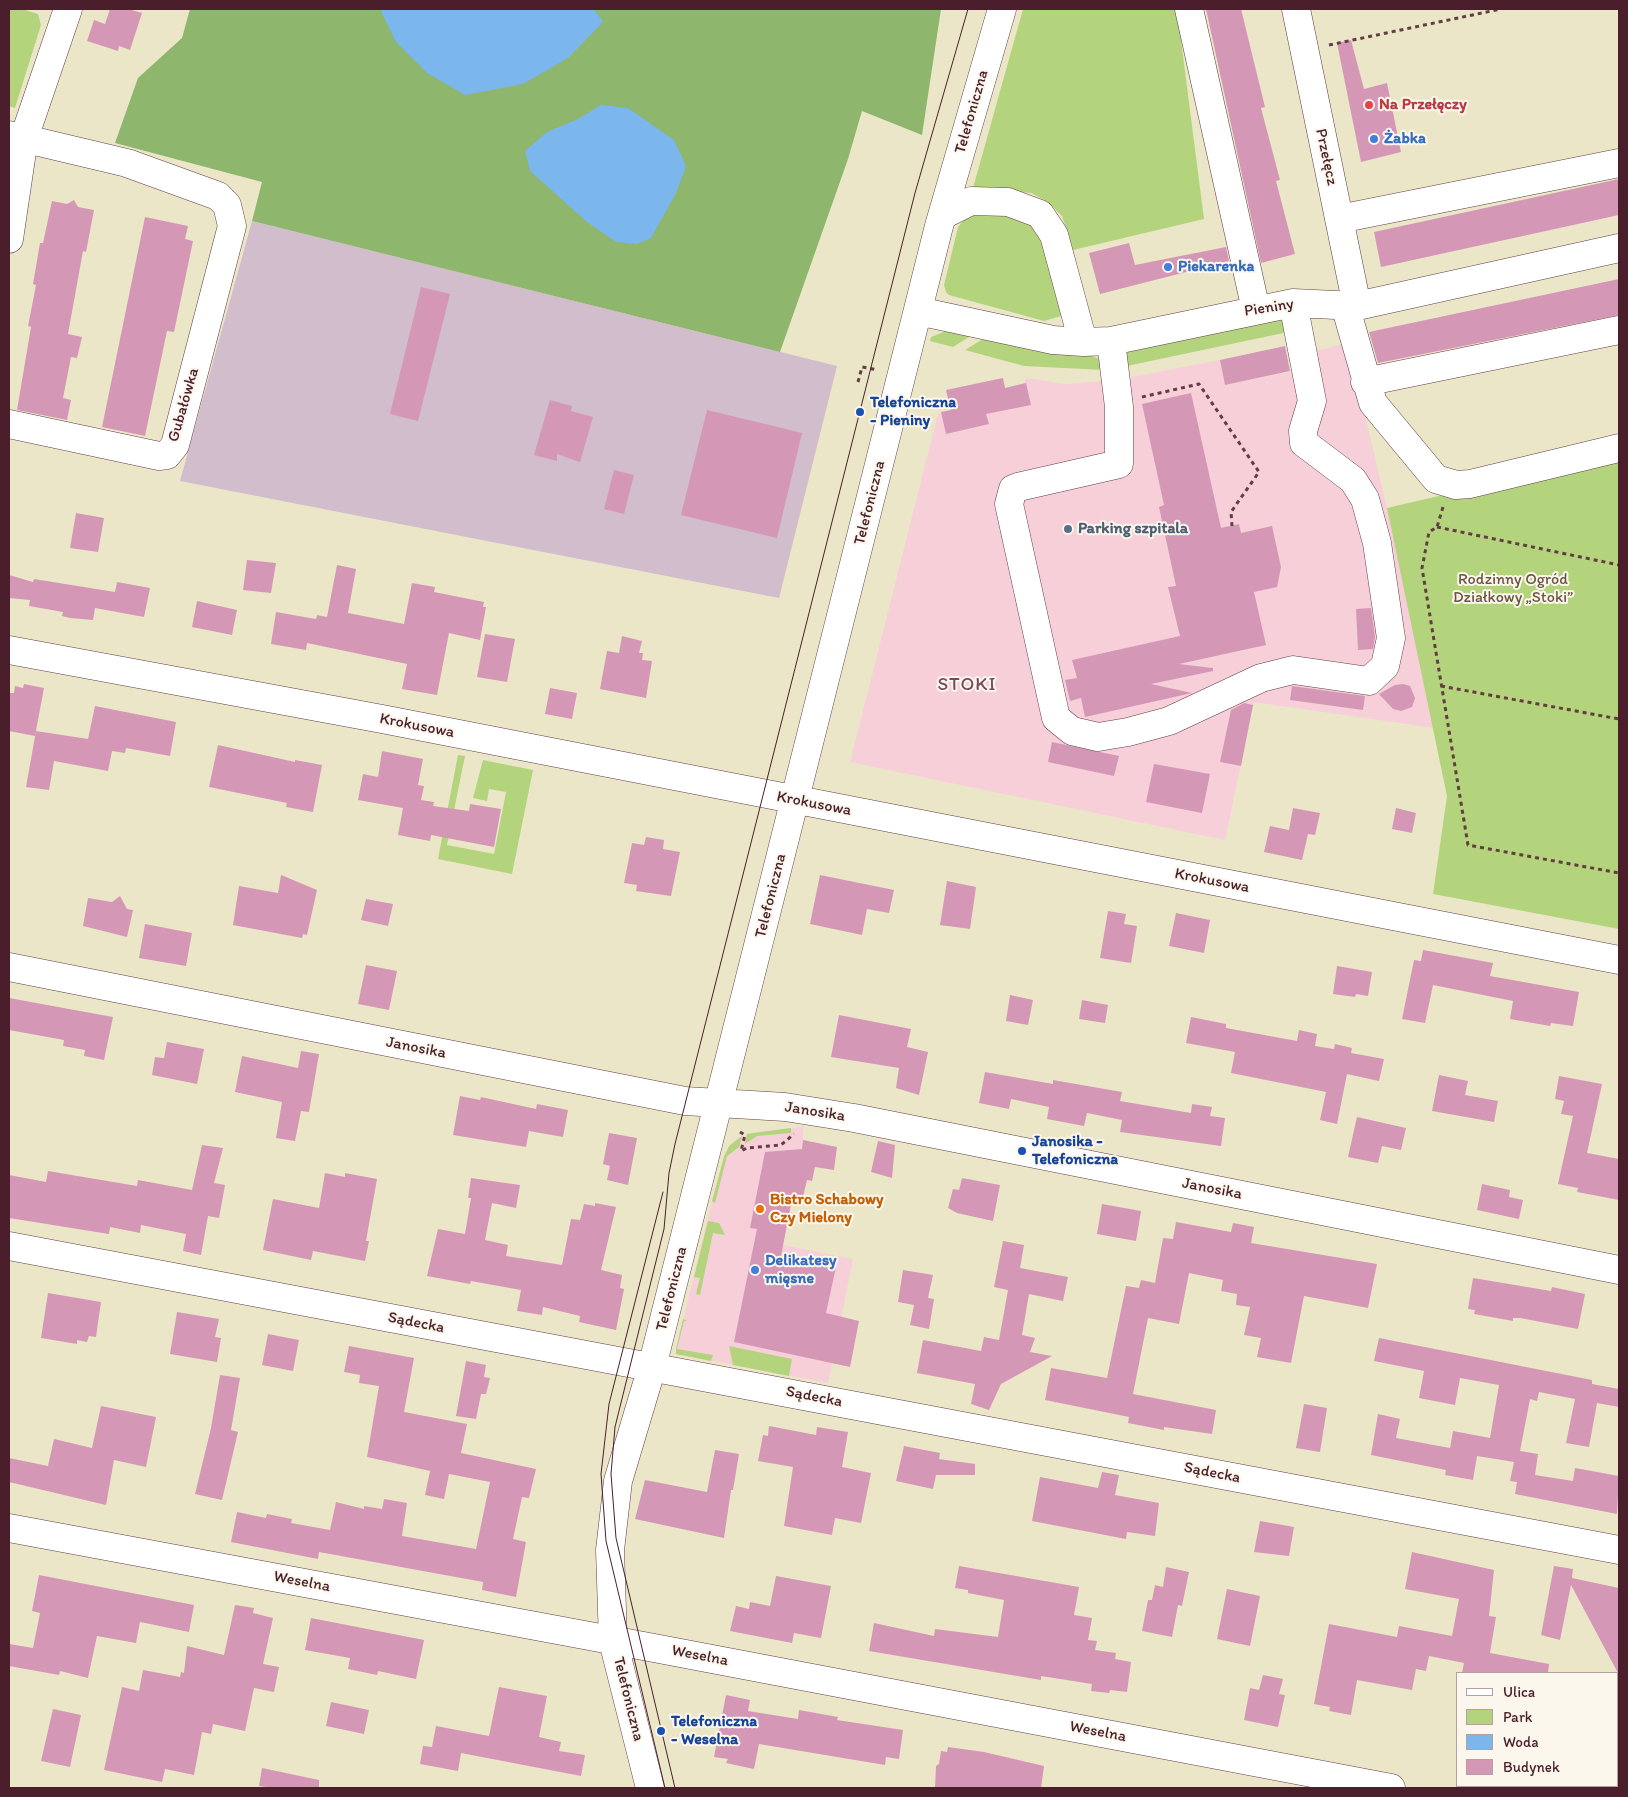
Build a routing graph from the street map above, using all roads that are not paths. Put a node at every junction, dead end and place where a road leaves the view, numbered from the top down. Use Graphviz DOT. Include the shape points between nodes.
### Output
graph roads {
  1 [pos="68,9"];
  2 [pos="1002,9"];
  3 [pos="1189,9"];
  4 [pos="1296,9"];
  5 [pos="16,136"];
  6 [pos="1619,163"];
  7 [pos="943,214"];
  8 [pos="1339,219"];
  9 [pos="9,239"];
  10 [pos="1619,248"];
  11 [pos="1293,303"];
  12 [pos="1351,306"];
  13 [pos="1256,310"];
  14 [pos="918,311"];
  15 [pos="1619,330"];
  16 [pos="1110,341"];
  17 [pos="1082,342"];
  18 [pos="1365,382"];
  19 [pos="9,424"];
  20 [pos="1619,448"];
  21 [pos="9,650"];
  22 [pos="795,800"];
  23 [pos="1619,960"];
  24 [pos="9,967"];
  25 [pos="719,1102"];
  26 [pos="9,1246"];
  27 [pos="1619,1270"];
  28 [pos="652,1367"];
  29 [pos="9,1528"];
  30 [pos="1619,1550"];
  31 [pos="614,1640"];
  32 [pos="650,1788"];
  33 [pos="1391,1788"];
  1 -- 5 [label="street"];
  2 -- 7 [label="street, Telefoniczna"];
  3 -- 13 [label="street"];
  4 -- 8 [label="street, Przełęcz"];
  5 -- 9 [label="street"];
  5 -- 19 [label="street, Gubałówka" via="127,163 218,196 227,205 232,226 175,445 167,455 159,456"];
  6 -- 8 [label="street"];
  7 -- 14 [label="street, Telefoniczna"];
  7 -- 17 [label="street" via="971,201 1008,202 1040,214 1054,235"];
  8 -- 12 [label="street, Przełęcz"];
  10 -- 12 [label="street, Pieniny"];
  11 -- 12 [label="street, Pieniny"];
  11 -- 13 [label="street, Pieniny"];
  11 -- 16 [label="street" via="1312,401 1303,431 1304,443 1352,480 1365,499 1376,543 1391,638 1384,666 1369,681 1293,670 1261,678 1169,721 1098,737 1072,731 1056,718 1009,504 1013,489 1018,487 1119,464 1119,402"];
  12 -- 18 [label="street, Przełęcz"];
  13 -- 16 [label="street, Pieniny"];
  14 -- 17 [label="street, Pieniny" via="1052,340"];
  14 -- 22 [label="street, Telefoniczna"];
  15 -- 18 [label="street"];
  16 -- 17 [label="street, Pieniny"];
  18 -- 20 [label="street, Przełęcz" via="1381,414 1436,479 1447,483 1470,484"];
  21 -- 22 [label="street, Krokusowa"];
  22 -- 23 [label="street, Krokusowa"];
  22 -- 25 [label="street, Telefoniczna"];
  24 -- 25 [label="street, Janosika" via="662,1097"];
  25 -- 27 [label="street, Janosika" via="785,1107 854,1118"];
  25 -- 28 [label="street, Telefoniczna"];
  26 -- 28 [label="street, Sądecka"];
  28 -- 30 [label="street, Sądecka"];
  28 -- 31 [label="street, Telefoniczna" via="618,1481 610,1550"];
  29 -- 31 [label="street, Weselna"];
  31 -- 32 [label="street, Telefoniczna"];
  31 -- 33 [label="street, Weselna"];
}
